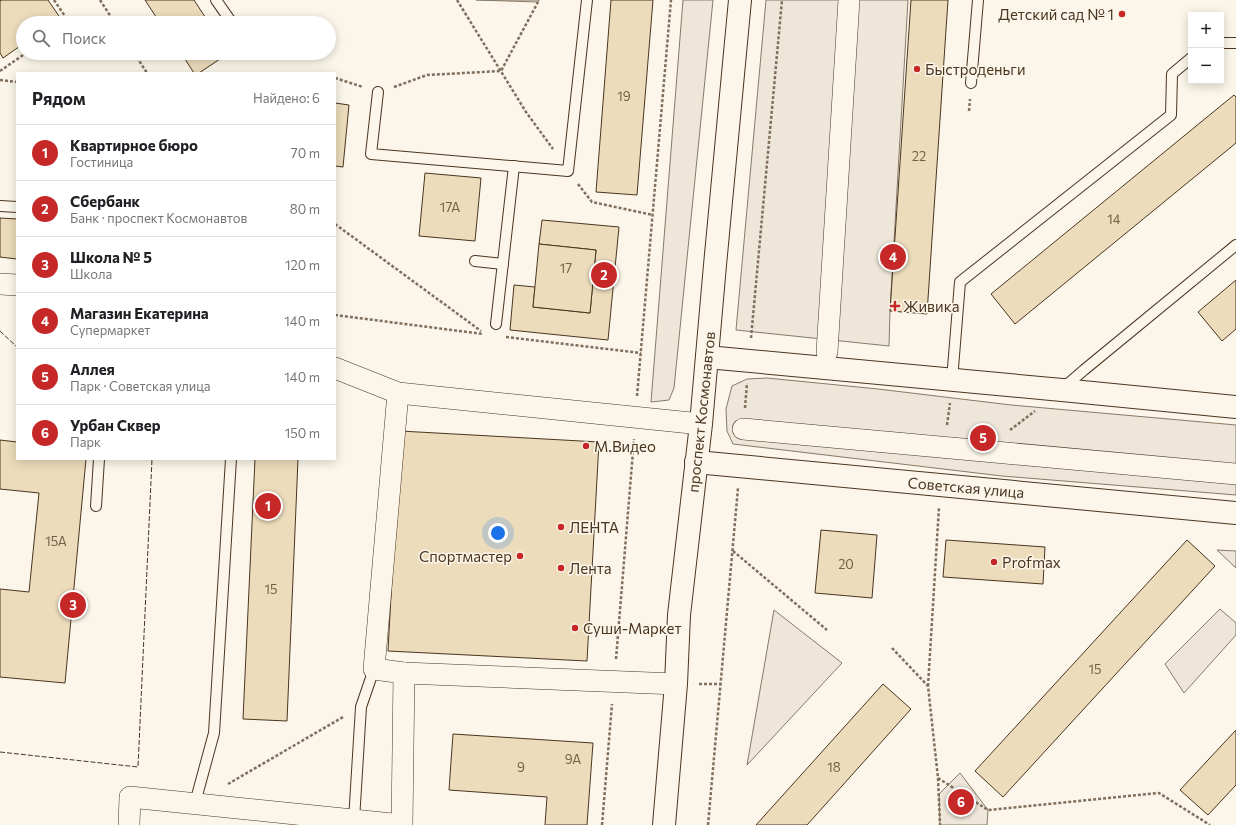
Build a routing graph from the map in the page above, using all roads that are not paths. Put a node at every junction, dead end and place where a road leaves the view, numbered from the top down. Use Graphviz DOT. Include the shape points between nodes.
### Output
graph roads {
  1 [pos="216,0"];
  2 [pos="587,0"];
  3 [pos="740,0"];
  4 [pos="849,0"];
  5 [pos="978,0"];
  6 [pos="227,16"];
  7 [pos="1224,43"];
  8 [pos="1236,43"];
  9 [pos="1188,61"];
  10 [pos="971,83"];
  11 [pos="378,92"];
  12 [pos="514,166"];
  13 [pos="0,206"];
  14 [pos="16,207"];
  15 [pos="1236,245"];
  16 [pos="475,261"];
  17 [pos="503,264"];
  18 [pos="0,284"];
  19 [pos="16,285"];
  20 [pos="496,324"];
  21 [pos="827,352"];
  22 [pos="707,357"];
  23 [pos="336,368"];
  24 [pos="952,380"];
  25 [pos="1062,390"];
  26 [pos="398,393"];
  27 [pos="1236,407"];
  28 [pos="701,424"];
  29 [pos="743,430"];
  30 [pos="99,460"];
  31 [pos="232,460"];
  32 [pos="696,462"];
  33 [pos="1236,474"];
  34 [pos="96,506"];
  35 [pos="1236,512"];
  36 [pos="374,669"];
  37 [pos="404,673"];
  38 [pos="676,684"];
  39 [pos="195,803"];
  40 [pos="354,820"];
  41 [pos="128,825"];
  42 [pos="664,825"];
  1 -- 6 [label="lane"];
  2 -- 12 [label="lane" via="568,171"];
  3 -- 22 [label="street, проспект Космонавтов"];
  4 -- 21 [label="street"];
  5 -- 10 [label="lane"];
  7 -- 8 [label="lane"];
  9 -- 24 [label="lane" via="1172,74 1172,115 960,282"];
  11 -- 12 [label="lane" via="370,154"];
  12 -- 17 [label="lane"];
  13 -- 14 [label="lane"];
  15 -- 25 [label="lane"];
  16 -- 17 [label="lane"];
  17 -- 20 [label="lane"];
  18 -- 19 [label="street"];
  22 -- 24 [label="street"];
  22 -- 28 [label="street, проспект Космонавтов"];
  23 -- 26 [label="street"];
  24 -- 25 [label="street"];
  25 -- 27 [label="street"];
  26 -- 28 [label="street"];
  26 -- 36 [label="street"];
  28 -- 32 [label="street, проспект Космонавтов"];
  29 -- 33 [label="street"];
  30 -- 34 [label="lane"];
  31 -- 39 [label="lane" via="214,733"];
  32 -- 35 [label="street, Советская улица"];
  32 -- 38 [label="street, проспект Космонавтов" via="679,615"];
  36 -- 37 [label="street"];
  36 -- 40 [label="lane" via="361,707"];
  37 -- 38 [label="street"];
  37 -- 40 [label="street" via="402,824"];
  38 -- 42 [label="street, проспект Космонавтов"];
  39 -- 40 [label="street"];
  39 -- 41 [label="street" via="130,797"];
}
